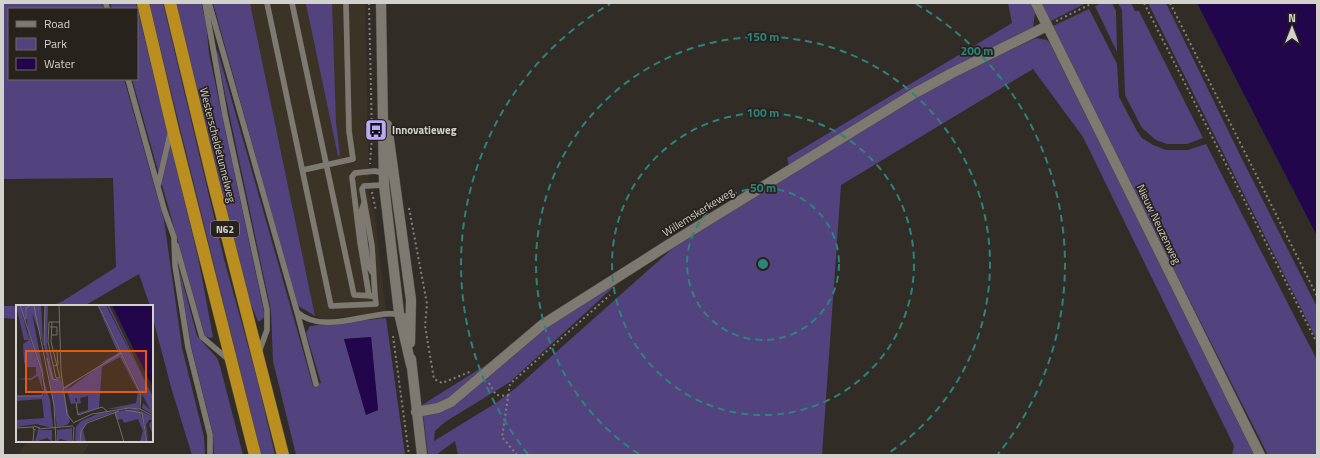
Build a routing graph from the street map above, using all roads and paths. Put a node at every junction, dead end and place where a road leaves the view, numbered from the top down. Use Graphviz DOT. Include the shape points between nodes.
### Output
graph roads {
  1 [pos="143,3"];
  2 [pos="170,3"];
  3 [pos="206,3"];
  4 [pos="209,3"];
  5 [pos="267,3"];
  6 [pos="292,3"];
  7 [pos="346,3"];
  8 [pos="381,3"];
  9 [pos="1036,3"];
  10 [pos="1093,3"];
  11 [pos="1144,3"];
  12 [pos="1170,3"];
  13 [pos="1048,26"];
  14 [pos="128,80"];
  15 [pos="384,107"];
  16 [pos="172,126"];
  17 [pos="326,165"];
  18 [pos="303,170"];
  19 [pos="383,173"];
  20 [pos="394,180"];
  21 [pos="158,186"];
  22 [pos="384,186"];
  23 [pos="364,202"];
  24 [pos="355,204"];
  25 [pos="409,205"];
  26 [pos="361,212"];
  27 [pos="174,237"];
  28 [pos="368,265"];
  29 [pos="365,275"];
  30 [pos="373,275"];
  31 [pos="614,291"];
  32 [pos="372,296"];
  33 [pos="1317,296"];
  34 [pos="297,312"];
  35 [pos="399,313"];
  36 [pos="410,319"];
  37 [pos="1317,343"];
  38 [pos="258,356"];
  39 [pos="233,363"];
  40 [pos="411,365"];
  41 [pos="483,374"];
  42 [pos="316,384"];
  43 [pos="508,396"];
  44 [pos="416,412"];
  45 [pos="404,414"];
  46 [pos="210,455"];
  47 [pos="256,455"];
  48 [pos="283,455"];
  49 [pos="409,455"];
  50 [pos="422,455"];
  51 [pos="517,455"];
  52 [pos="1260,455"];
  1 -- 16 [label="highway, N62"];
  2 -- 38 [label="highway, Westerscheldetunnelweg / N62"];
  3 -- 38 [label="lane" via="225,115 267,310 267,330"];
  4 -- 34 [label="lane"];
  5 -- 18 [label="lane"];
  6 -- 17 [label="lane"];
  7 -- 17 [label="lane" via="349,131 353,159"];
  8 -- 15 [label="street"];
  9 -- 13 [label="street, Nieuw Neuzenweg"];
  10 -- 13 [label="path"];
  11 -- 37 [label="path"];
  12 -- 33 [label="path"];
  13 -- 41 [label="street, Willemskerkeweg" via="914,93 774,178 542,325"];
  13 -- 52 [label="street, Nieuw Neuzenweg"];
  14 -- 21 [label="lane"];
  15 -- 19 [label="street"];
  15 -- 20 [label="street"];
  16 -- 21 [label="lane"];
  16 -- 39 [label="highway, N62"];
  17 -- 18 [label="lane"];
  17 -- 32 [label="lane" via="354,295"];
  18 -- 32 [label="lane" via="331,306 376,304"];
  19 -- 20 [label="street"];
  19 -- 22 [label="street"];
  19 -- 24 [label="lane" via="355,173 352,177"];
  20 -- 22 [label="street"];
  20 -- 36 [label="street" via="411,300"];
  21 -- 27 [label="lane"];
  22 -- 23 [label="lane" via="364,186"];
  22 -- 35 [label="street"];
  23 -- 26 [label="lane"];
  23 -- 30 [label="lane" via="372,246"];
  24 -- 26 [label="lane"];
  24 -- 29 [label="lane"];
  25 -- 41 [label="path" via="427,304 425,326 434,379 442,383 478,369"];
  26 -- 28 [label="lane"];
  27 -- 39 [label="lane" via="202,337"];
  27 -- 46 [label="lane" via="175,265 188,348 210,435"];
  28 -- 29 [label="lane"];
  28 -- 30 [label="lane"];
  29 -- 32 [label="lane"];
  30 -- 32 [label="lane"];
  31 -- 43 [label="path" via="510,384"];
  34 -- 35 [label="lane" via="304,319 326,322"];
  34 -- 42 [label="lane"];
  35 -- 36 [label="lane"];
  35 -- 40 [label="street"];
  36 -- 40 [label="street"];
  38 -- 48 [label="highway, Westerscheldetunnelweg / N62"];
  39 -- 47 [label="highway, N62"];
  40 -- 44 [label="street"];
  41 -- 43 [label="path" via="496,395"];
  41 -- 44 [label="street, Willemskerkeweg" via="451,402 438,408"];
  43 -- 51 [label="path" via="502,437"];
  44 -- 50 [label="street"];
  45 -- 49 [label="path"];
}
